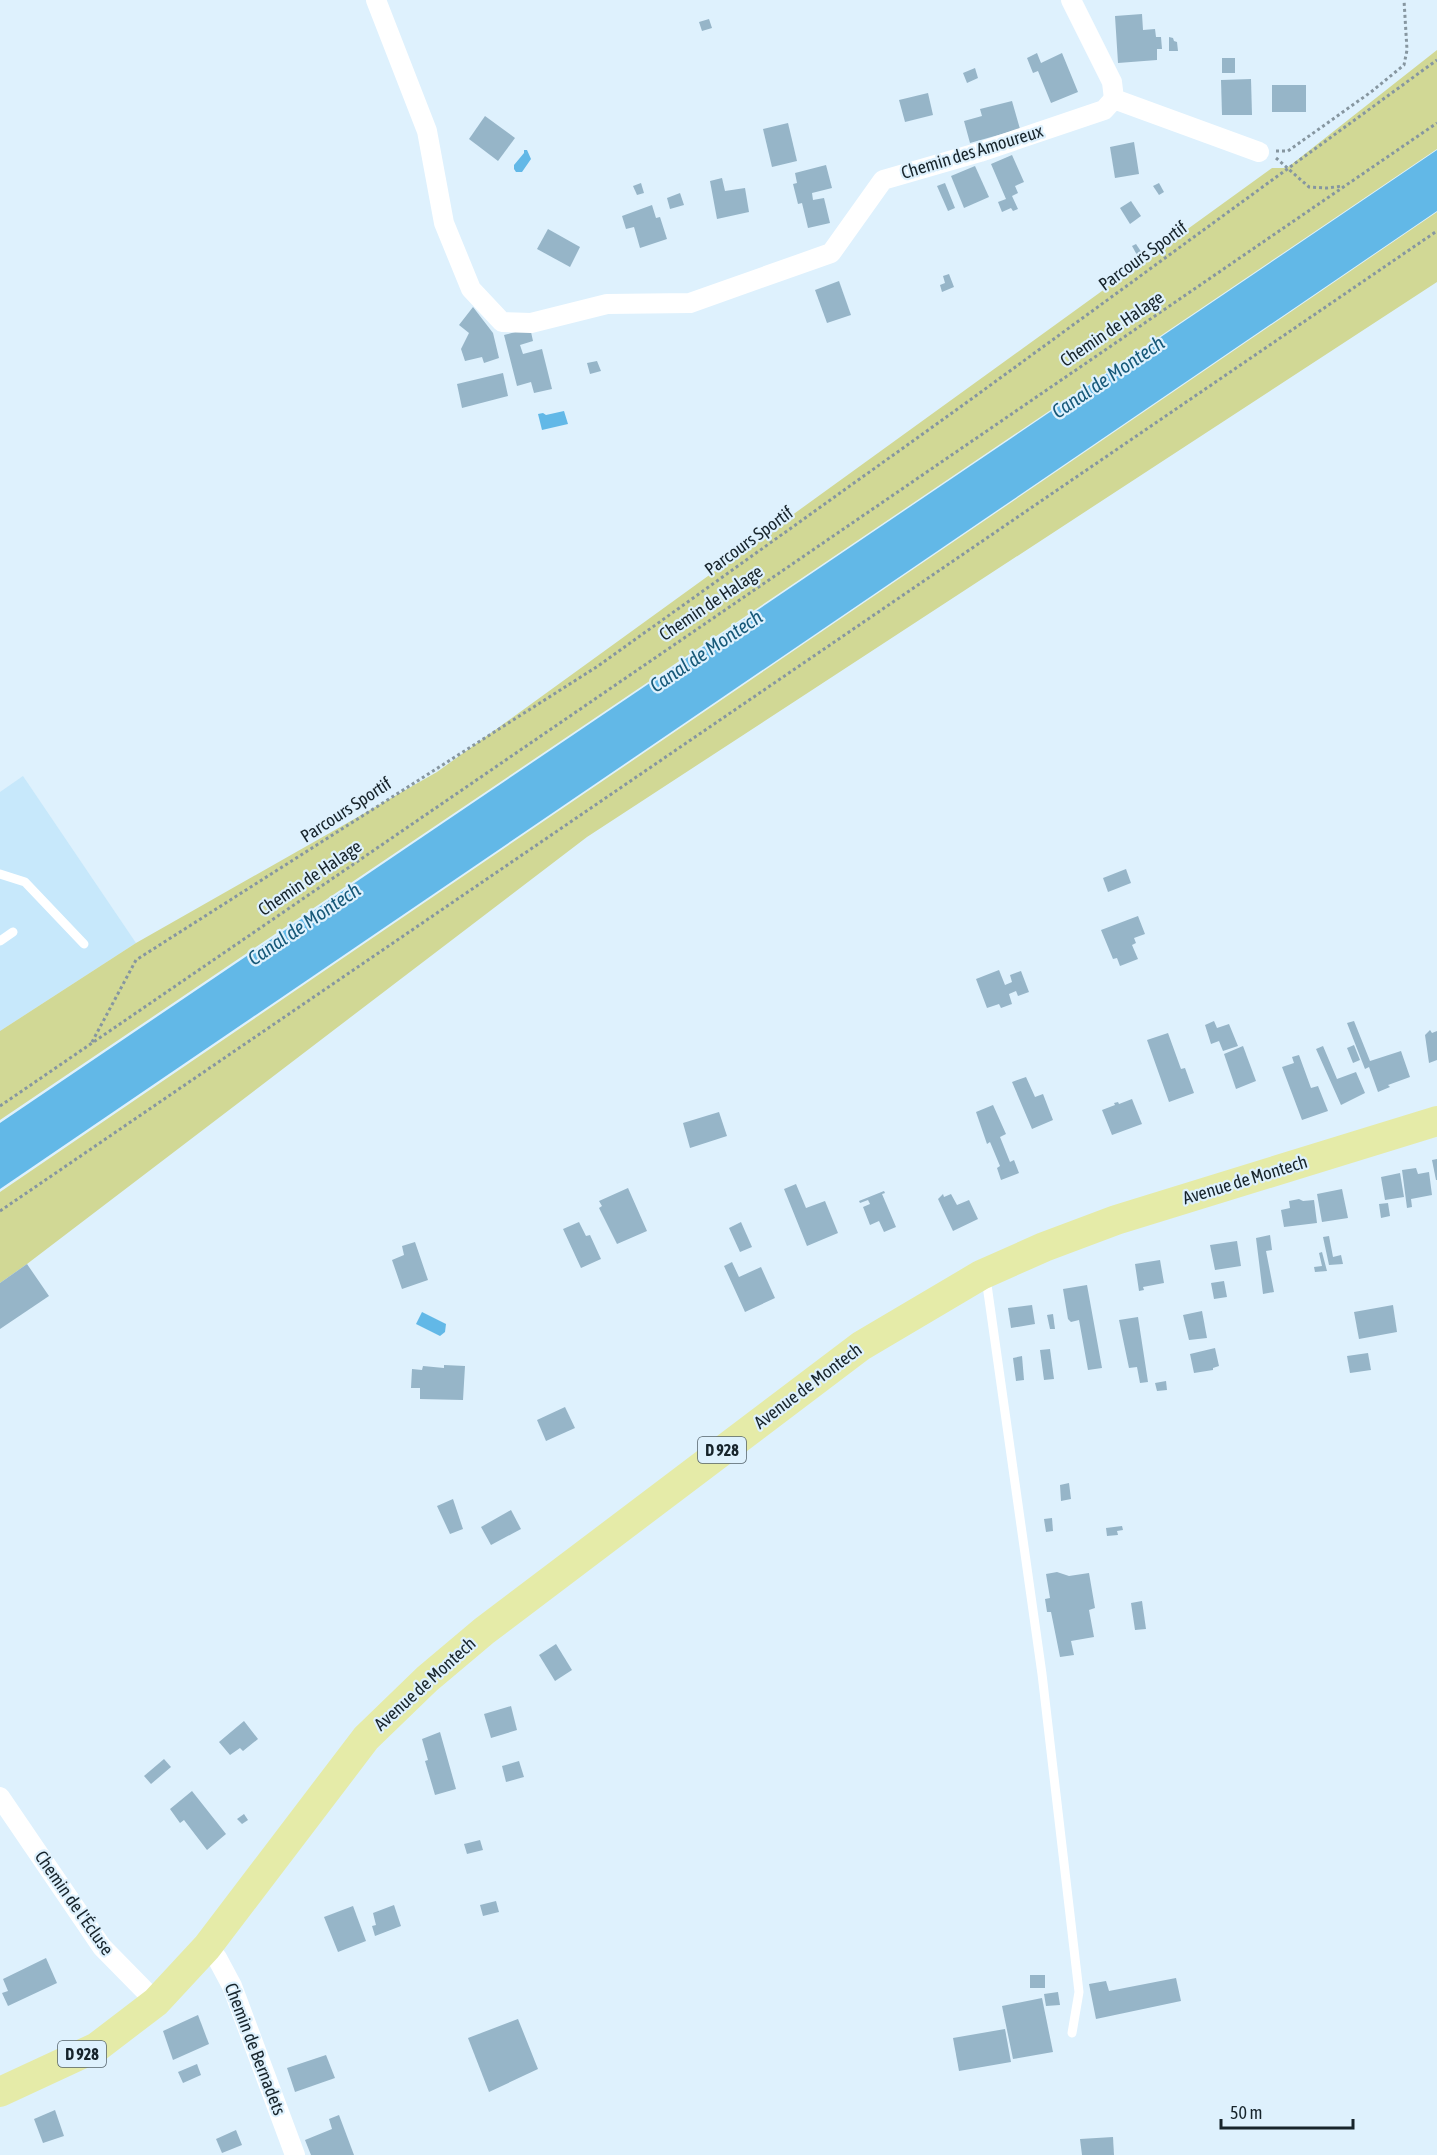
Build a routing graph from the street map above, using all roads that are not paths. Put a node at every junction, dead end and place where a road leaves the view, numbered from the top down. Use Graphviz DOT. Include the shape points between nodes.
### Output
graph roads {
  1 [pos="376,0"];
  2 [pos="1071,0"];
  3 [pos="1114,99"];
  4 [pos="1266,153"];
  5 [pos="0,874"];
  6 [pos="13,932"];
  7 [pos="0,941"];
  8 [pos="84,944"];
  9 [pos="1437,1120"];
  10 [pos="981,1275"];
  11 [pos="0,1797"];
  12 [pos="207,1947"];
  13 [pos="156,2002"];
  14 [pos="1072,2033"];
  15 [pos="0,2092"];
  16 [pos="295,2155"];
  1 -- 3 [label="street, Chemin des Amoureux" via="427,131 444,223 471,289 502,322 531,323 607,304 690,303 831,253 883,180 1104,110"];
  2 -- 3 [label="street" via="1112,82"];
  3 -- 4 [label="street"];
  5 -- 8 [label="lane" via="25,882"];
  6 -- 7 [label="lane"];
  9 -- 10 [label="main road, Avenue de Montech / D 928" via="1116,1221"];
  10 -- 12 [label="main road, Avenue de Montech / D 928" via="861,1346 427,1679 366,1738"];
  10 -- 14 [label="lane" via="987,1284 1042,1674 1079,1992"];
  11 -- 13 [label="street, Chemin de l'Écluse" via="102,1947"];
  12 -- 13 [label="main road, Avenue de Montech / D 928"];
  12 -- 16 [label="street, Chemin de Bernadets" via="232,1986"];
  13 -- 15 [label="main road, D 928" via="97,2047"];
}
